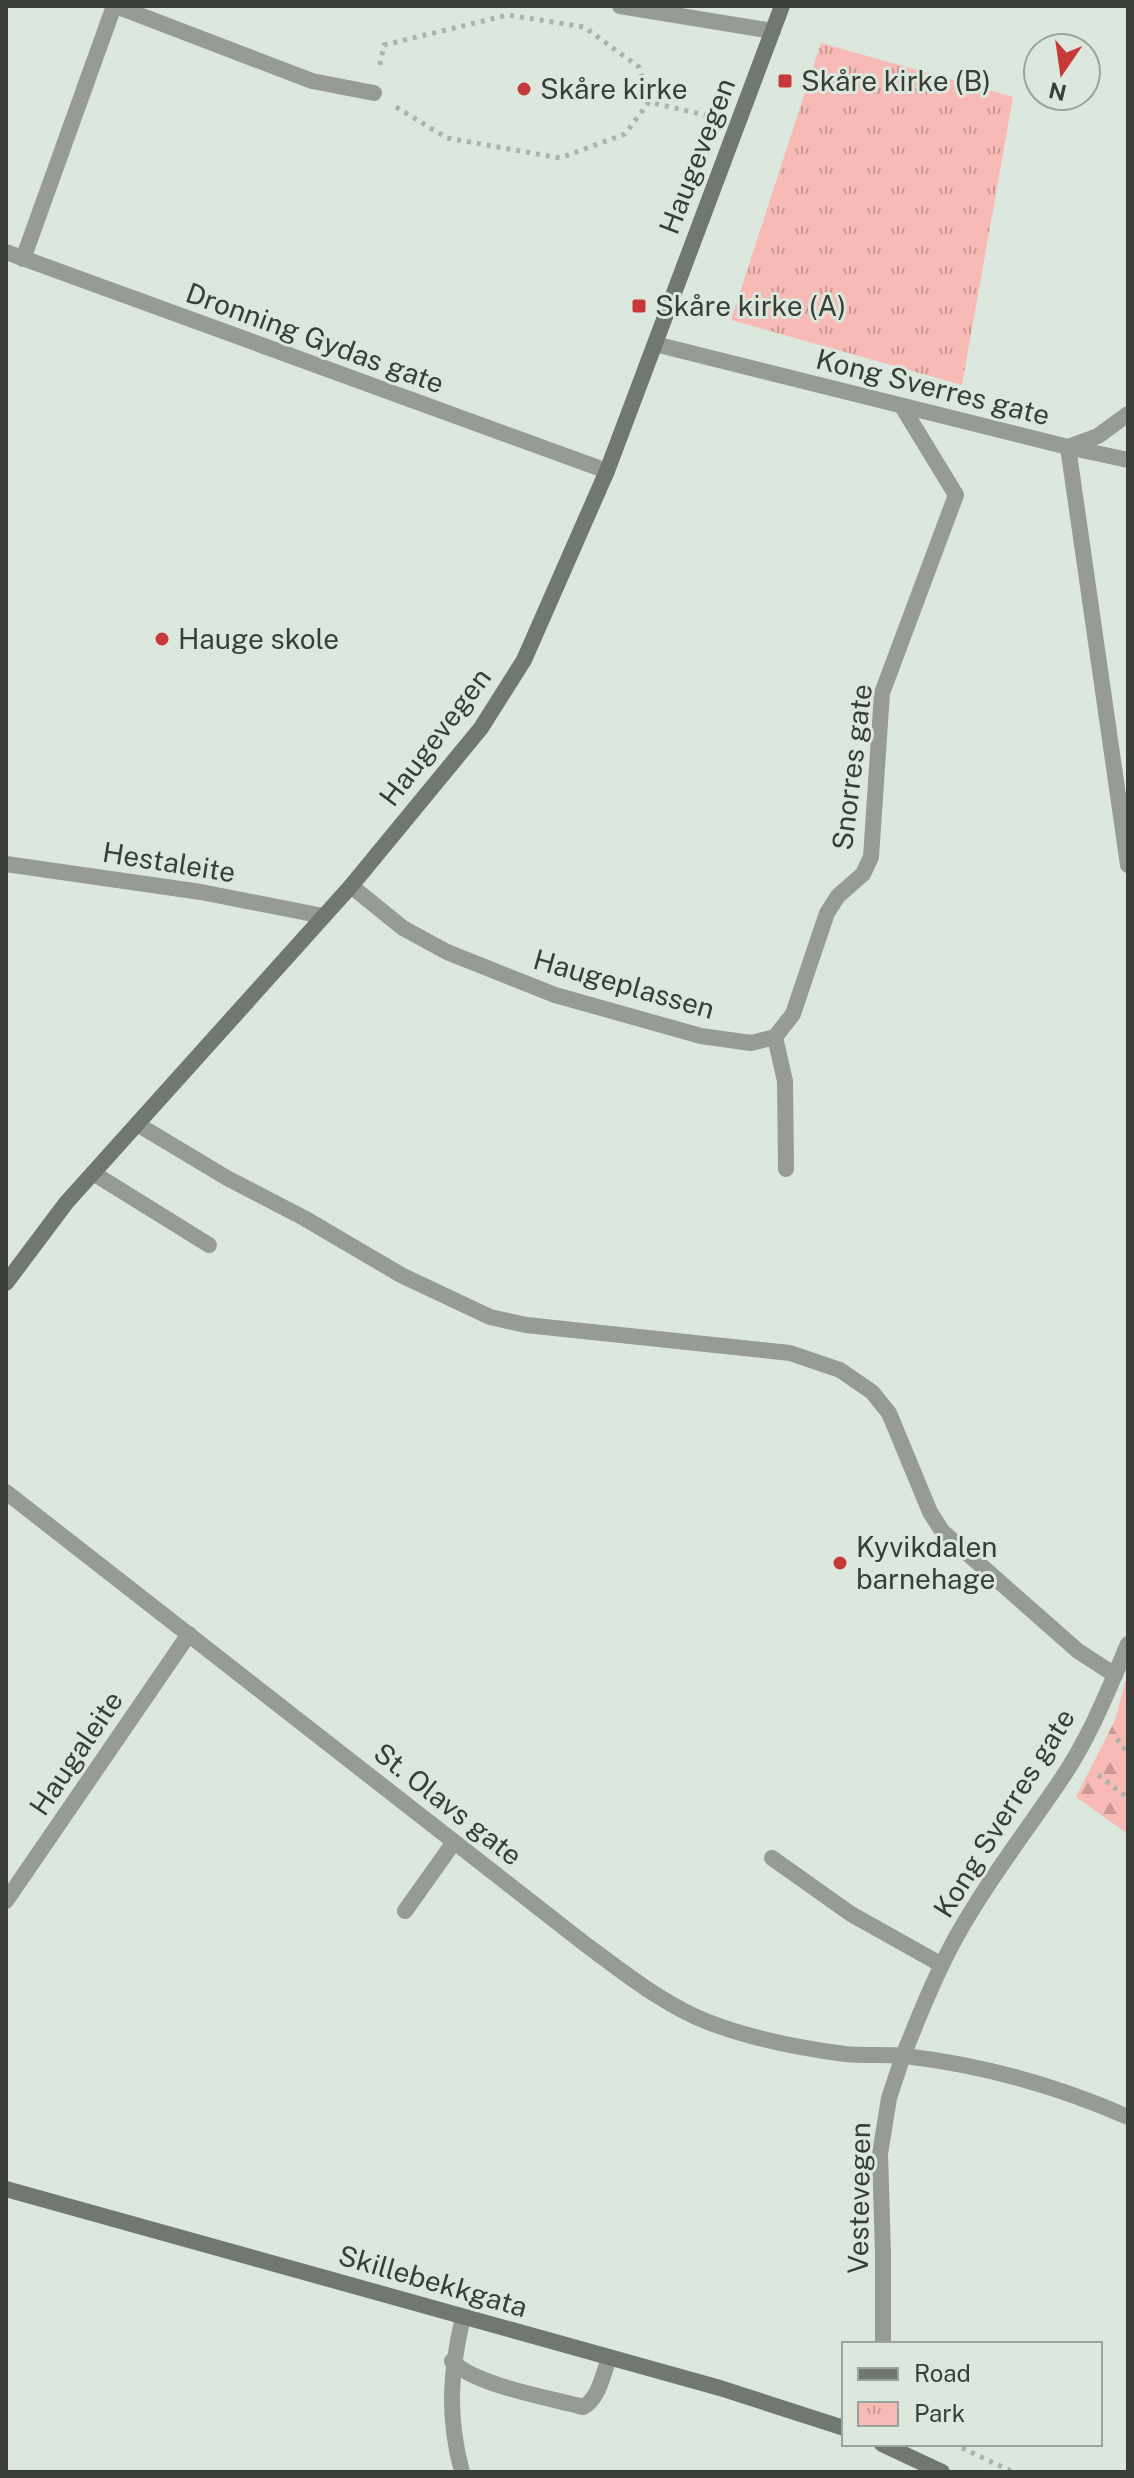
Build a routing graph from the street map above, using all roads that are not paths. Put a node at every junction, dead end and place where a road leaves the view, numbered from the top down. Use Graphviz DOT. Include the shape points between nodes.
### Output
graph roads {
  1 [pos="115,6"];
  2 [pos="620,6"];
  3 [pos="782,6"];
  4 [pos="773,31"];
  5 [pos="374,93"];
  6 [pos="6,252"];
  7 [pos="23,259"];
  8 [pos="655,344"];
  9 [pos="903,408"];
  10 [pos="1128,414"];
  11 [pos="1068,447"];
  12 [pos="1128,460"];
  13 [pos="607,471"];
  14 [pos="6,864"];
  15 [pos="1128,865"];
  16 [pos="351,886"];
  17 [pos="323,916"];
  18 [pos="775,1037"];
  19 [pos="137,1124"];
  20 [pos="786,1169"];
  21 [pos="93,1173"];
  22 [pos="209,1245"];
  23 [pos="9,1274"];
  24 [pos="6,1492"];
  25 [pos="189,1634"];
  26 [pos="1128,1644"];
  27 [pos="1115,1675"];
  28 [pos="454,1842"];
  29 [pos="772,1858"];
  30 [pos="6,1901"];
  31 [pos="405,1911"];
  32 [pos="942,1965"];
  33 [pos="903,2056"];
  34 [pos="1128,2117"];
  35 [pos="6,2189"];
  36 [pos="463,2317"];
  37 [pos="883,2342"];
  38 [pos="609,2358"];
  39 [pos="452,2361"];
  40 [pos="842,2427"];
  41 [pos="885,2446"];
  42 [pos="914,2465"];
  43 [pos="462,2472"];
  44 [pos="942,2472"];
  1 -- 5 [label="street" via="312,81"];
  1 -- 7 [label="street"];
  2 -- 4 [label="street"];
  3 -- 4 [label="street, Haugevegen"];
  4 -- 8 [label="street, Haugevegen"];
  6 -- 7 [label="street, Dronning Gydas gate"];
  7 -- 13 [label="street, Dronning Gydas gate"];
  8 -- 9 [label="street, Kong Sverres gate"];
  8 -- 13 [label="street, Haugevegen"];
  9 -- 11 [label="street, Kong Sverres gate"];
  9 -- 18 [label="street, Snorres gate" via="956,495 882,693 871,857 863,874 827,913 793,1014"];
  10 -- 11 [label="street" via="1098,436"];
  11 -- 12 [label="street"];
  11 -- 15 [label="street, Kong Sverres gate"];
  13 -- 16 [label="street, Haugevegen" via="524,660 481,728"];
  14 -- 17 [label="street, Hestaleite"];
  16 -- 17 [label="street, Haugevegen"];
  16 -- 18 [label="street, Haugeplassen" via="403,928 447,952 555,995 701,1036 751,1043"];
  17 -- 19 [label="street, Haugevegen"];
  18 -- 20 [label="street" via="785,1081"];
  19 -- 21 [label="street, Haugevegen"];
  19 -- 27 [label="street" via="401,1275 490,1317 790,1353 840,1370 872,1392 889,1413 942,1531 1078,1651"];
  21 -- 22 [label="street"];
  21 -- 23 [label="street, Haugevegen"];
  24 -- 25 [label="street, St. Olavs gate"];
  25 -- 28 [label="street, St. Olavs gate"];
  25 -- 30 [label="street, Haugaleite"];
  26 -- 27 [label="street, Kong Sverres gate"];
  27 -- 32 [label="street, Kong Sverres gate" via="1075,1758 1005,1858"];
  28 -- 31 [label="street"];
  28 -- 33 [label="street, St. Olavs gate" via="631,1978 706,2021 772,2042 846,2054"];
  29 -- 32 [label="street" via="851,1914"];
  32 -- 33 [label="street, Kong Sverres gate"];
  33 -- 34 [label="street, St. Olavs gate" via="976,2066"];
  33 -- 37 [label="street, Vestevegen" via="889,2098 880,2154"];
  35 -- 36 [label="street, Skillebekkgata"];
  36 -- 38 [label="street, Skillebekkgata"];
  36 -- 39 [label="street"];
  38 -- 39 [label="street" via="594,2398 583,2407 486,2381"];
  38 -- 40 [label="street, Skillebekkgata"];
  39 -- 43 [label="street" via="453,2439"];
  41 -- 42 [label="street"];
  42 -- 44 [label="street"];
}
